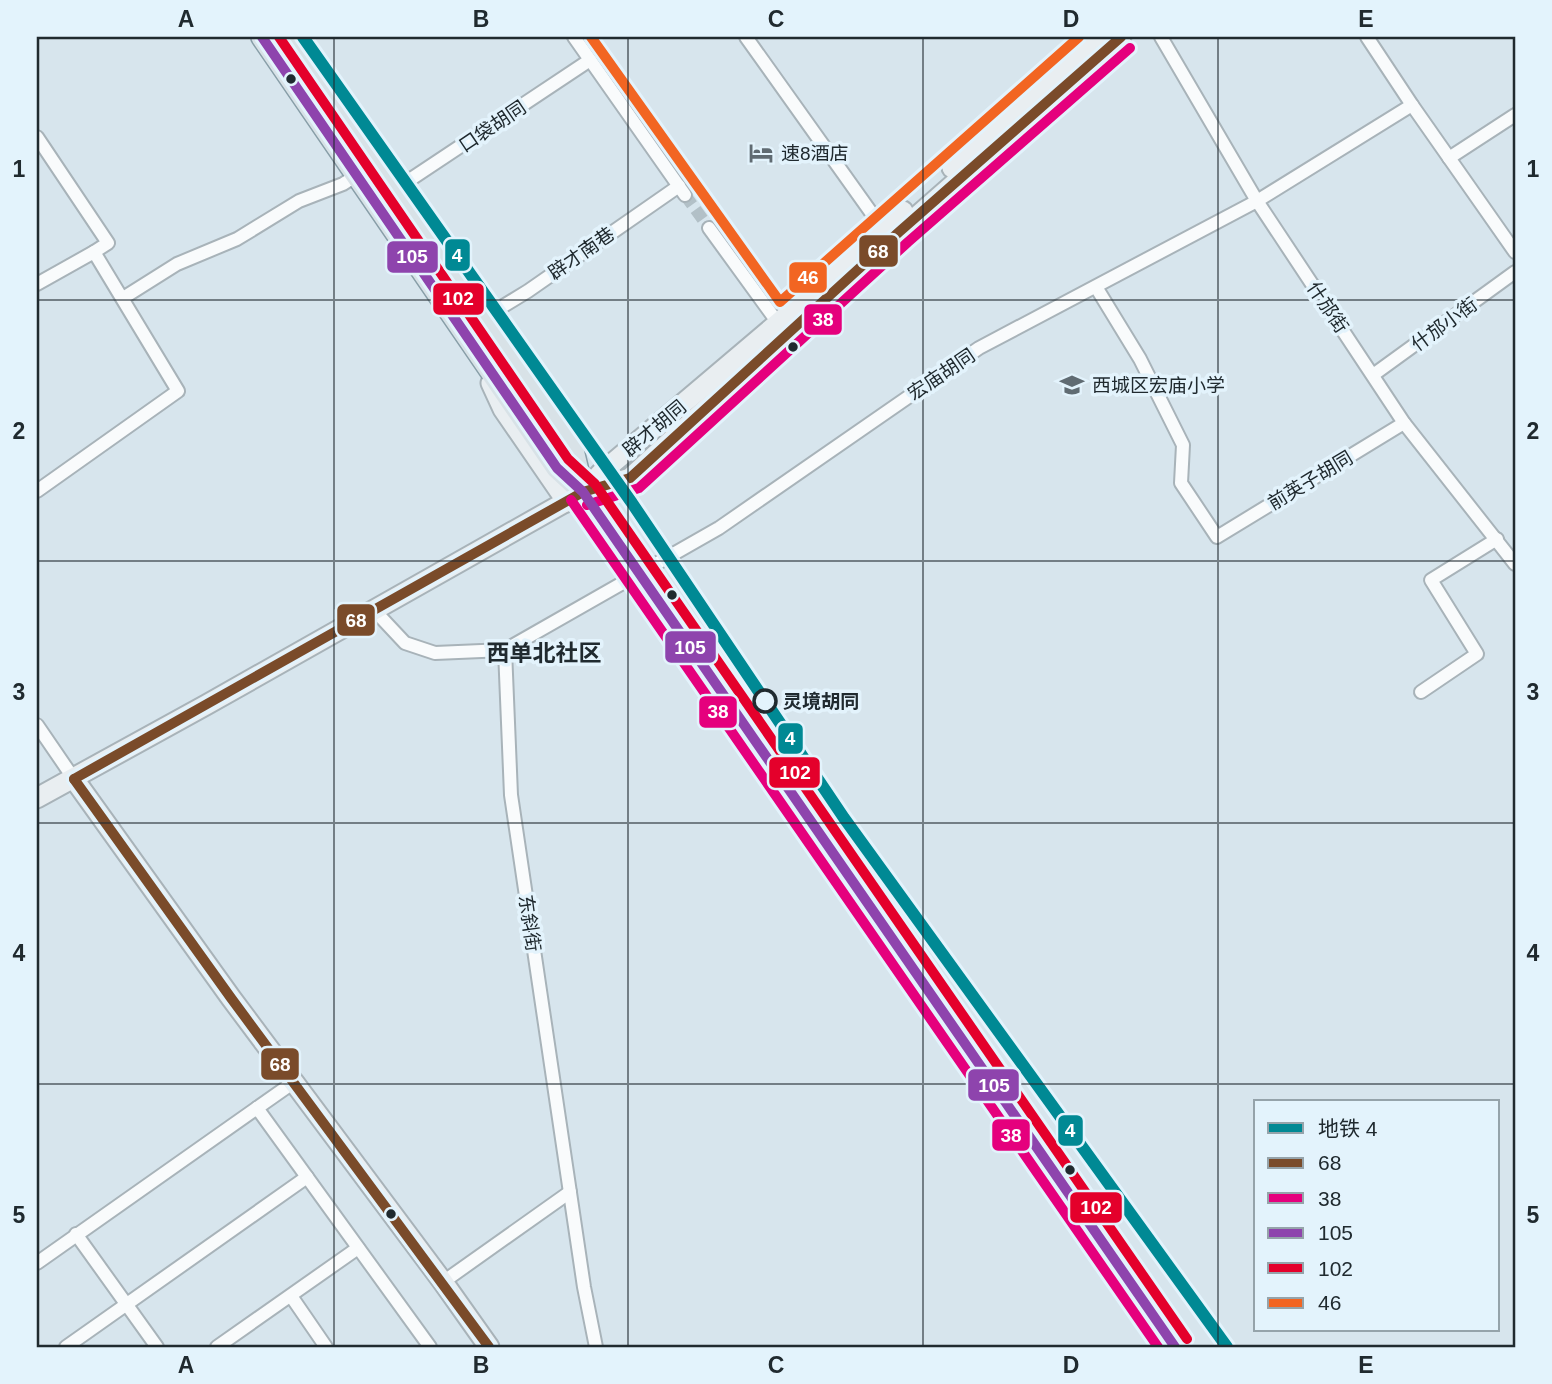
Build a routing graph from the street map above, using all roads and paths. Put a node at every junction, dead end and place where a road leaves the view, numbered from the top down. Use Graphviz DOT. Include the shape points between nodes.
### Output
graph roads {
  1 [pos="262,37"];
  2 [pos="289,37"];
  3 [pos="574,37"];
  4 [pos="746,37"];
  5 [pos="1100,37"];
  6 [pos="1121,37"];
  7 [pos="1161,37"];
  8 [pos="1367,37"];
  9 [pos="590,60"];
  10 [pos="1412,106"];
  11 [pos="1515,115"];
  12 [pos="37,137"];
  13 [pos="1449,158"];
  14 [pos="357,175"];
  15 [pos="393,191"];
  16 [pos="1257,201"];
  17 [pos="875,218"];
  18 [pos="709,228"];
  19 [pos="1515,251"];
  20 [pos="94,253"];
  21 [pos="1515,272"];
  22 [pos="37,284"];
  23 [pos="1096,287"];
  24 [pos="123,298"];
  25 [pos="482,319"];
  26 [pos="778,323"];
  27 [pos="1373,375"];
  28 [pos="1404,423"];
  29 [pos="37,491"];
  30 [pos="575,497"];
  31 [pos="1497,539"];
  32 [pos="1515,564"];
  33 [pos="640,573"];
  34 [pos="375,611"];
  35 [pos="505,650"];
  36 [pos="1421,692"];
  37 [pos="37,724"];
  38 [pos="74,779"];
  39 [pos="37,798"];
  40 [pos="294,1082"];
  41 [pos="257,1108"];
  42 [pos="307,1177"];
  43 [pos="570,1192"];
  44 [pos="76,1234"];
  45 [pos="358,1248"];
  46 [pos="37,1263"];
  47 [pos="443,1282"];
  48 [pos="290,1296"];
  49 [pos="126,1304"];
  50 [pos="66,1347"];
  51 [pos="157,1347"];
  52 [pos="217,1347"];
  53 [pos="326,1347"];
  54 [pos="430,1347"];
  55 [pos="489,1347"];
  56 [pos="596,1347"];
  57 [pos="1175,1347"];
  1 -- 14 [label="main road"];
  2 -- 15 [label="main road"];
  3 -- 9 [label="street"];
  4 -- 17 [label="street"];
  5 -- 26 [label="main road, 辟才胡同"];
  6 -- 30 [label="main road, 辟才胡同" via="630,478"];
  7 -- 16 [label="street, 什邡街"];
  8 -- 10 [label="street"];
  9 -- 15 [label="street, 口袋胡同"];
  9 -- 25 [label="street, 辟才南巷" via="682,190"];
  10 -- 13 [label="street"];
  10 -- 16 [label="street, 宏庙胡同"];
  11 -- 13 [label="street"];
  12 -- 20 [label="street" via="108,243"];
  13 -- 19 [label="street"];
  14 -- 24 [label="street" via="299,201 237,239 177,264"];
  14 -- 30 [label="main road"];
  15 -- 25 [label="main road"];
  16 -- 23 [label="street, 宏庙胡同"];
  16 -- 27 [label="street, 什邡街"];
  18 -- 26 [label="street"];
  20 -- 22 [label="street"];
  20 -- 24 [label="street"];
  21 -- 27 [label="street, 什邡小街"];
  23 -- 28 [label="street, 前英子胡同" via="1140,359 1183,445 1181,483 1217,537"];
  23 -- 33 [label="street, 宏庙胡同" via="979,348 719,528"];
  24 -- 29 [label="street" via="178,391"];
  25 -- 30 [label="main road" via="573,450"];
  26 -- 30 [label="main road, 辟才胡同"];
  27 -- 28 [label="street, 什邡街"];
  28 -- 31 [label="street, 什邡街"];
  30 -- 33 [label="main road"];
  30 -- 34 [label="main road"];
  31 -- 32 [label="street, 什邡街"];
  31 -- 36 [label="street" via="1431,580 1477,654"];
  33 -- 35 [label="street"];
  33 -- 57 [label="main road"];
  34 -- 35 [label="street" via="405,643 435,653"];
  34 -- 38 [label="main road"];
  35 -- 43 [label="street, 东斜街" via="511,795"];
  37 -- 38 [label="street"];
  38 -- 39 [label="main road"];
  38 -- 40 [label="main road"];
  40 -- 41 [label="street"];
  40 -- 47 [label="main road"];
  41 -- 42 [label="street"];
  41 -- 44 [label="street"];
  42 -- 45 [label="street"];
  42 -- 49 [label="street"];
  43 -- 47 [label="street"];
  43 -- 56 [label="street, 东斜街"];
  44 -- 46 [label="street"];
  44 -- 49 [label="street"];
  45 -- 48 [label="street"];
  45 -- 54 [label="street"];
  47 -- 55 [label="main road"];
  48 -- 52 [label="street"];
  48 -- 53 [label="street"];
  49 -- 50 [label="street"];
  49 -- 51 [label="street"];
}
